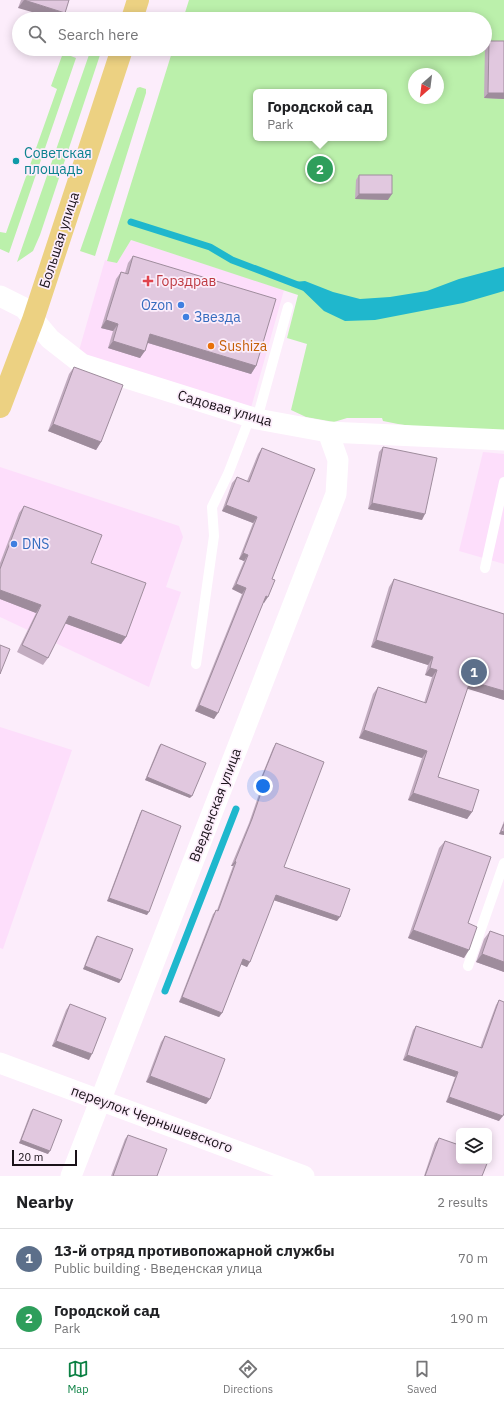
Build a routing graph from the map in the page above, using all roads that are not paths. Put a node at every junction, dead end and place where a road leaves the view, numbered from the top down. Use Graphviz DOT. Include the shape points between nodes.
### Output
graph roads {
  1 [pos="138,0"];
  2 [pos="134,12"];
  3 [pos="120,56"];
  4 [pos="0,296"];
  5 [pos="288,307"];
  6 [pos="33,320"];
  7 [pos="0,407"];
  8 [pos="254,418"];
  9 [pos="328,432"];
  10 [pos="504,440"];
  11 [pos="504,482"];
  12 [pos="485,568"];
  13 [pos="196,664"];
  14 [pos="504,863"];
  15 [pos="468,966"];
  16 [pos="0,1063"];
  17 [pos="101,1100"];
  18 [pos="71,1176"];
  19 [pos="304,1176"];
  1 -- 2 [label="main road"];
  3 -- 6 [label="main road, Большая улица"];
  4 -- 6 [label="street, Садовая улица" via="24,308"];
  5 -- 8 [label="lane"];
  6 -- 7 [label="main road, Большая улица"];
  6 -- 8 [label="street, Садовая улица" via="50,339 82,364"];
  8 -- 9 [label="street, Садовая улица"];
  8 -- 13 [label="lane" via="212,507 214,536"];
  9 -- 10 [label="street, Садовая улица"];
  9 -- 17 [label="street, Введенская улица" via="338,460 336,494"];
  11 -- 12 [label="lane"];
  14 -- 15 [label="lane"];
  16 -- 17 [label="street, переулок Чернышевского"];
  17 -- 18 [label="street, Введенская улица"];
  17 -- 19 [label="street, переулок Чернышевского"];
}
